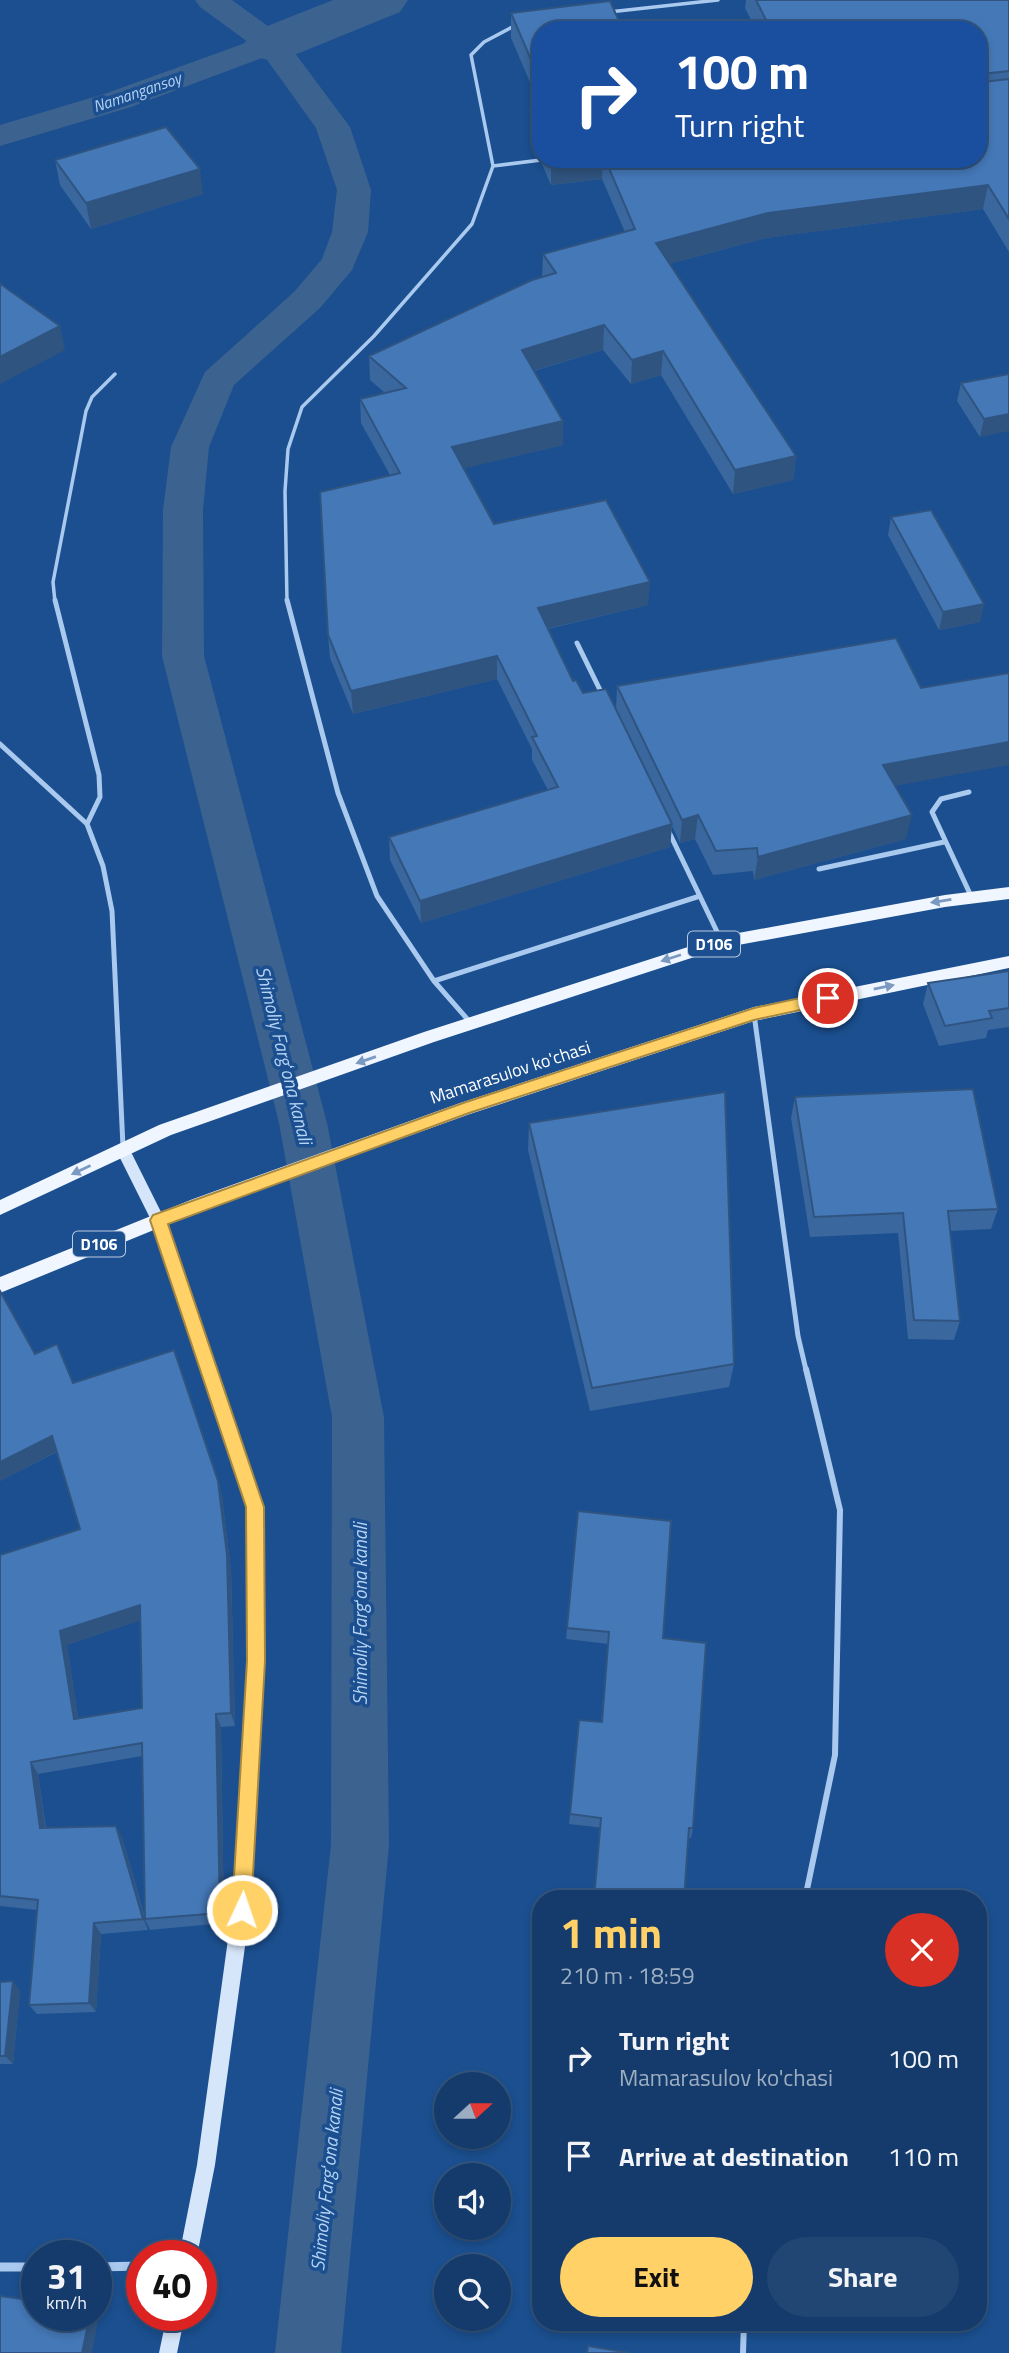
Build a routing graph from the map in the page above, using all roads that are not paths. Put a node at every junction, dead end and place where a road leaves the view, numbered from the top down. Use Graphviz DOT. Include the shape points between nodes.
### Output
graph roads {
  1 [pos="718,0"];
  2 [pos="600,13"];
  3 [pos="521,24"];
  4 [pos="532,161"];
  5 [pos="493,166"];
  6 [pos="115,374"];
  7 [pos="578,643"];
  8 [pos="607,703"];
  9 [pos="0,744"];
  10 [pos="969,792"];
  11 [pos="87,824"];
  12 [pos="665,824"];
  13 [pos="944,842"];
  14 [pos="819,869"];
  15 [pos="1009,893"];
  16 [pos="700,896"];
  17 [pos="972,897"];
  18 [pos="722,942"];
  19 [pos="1009,962"];
  20 [pos="435,981"];
  21 [pos="754,1014"];
  22 [pos="471,1023"];
  23 [pos="123,1150"];
  24 [pos="0,1208"];
  25 [pos="158,1220"];
  26 [pos="0,1285"];
  27 [pos="807,1890"];
  28 [pos="191,2240"];
  29 [pos="0,2267"];
  30 [pos="21,2267"];
  31 [pos="173,2331"];
  32 [pos="744,2331"];
  33 [pos="168,2353"];
  34 [pos="743,2353"];
  1 -- 2 [label="lane"];
  3 -- 5 [label="lane" via="484,42 471,55"];
  4 -- 5 [label="lane"];
  5 -- 20 [label="lane" via="472,224 374,337 302,407 288,449 285,491 287,601 338,793 377,896"];
  6 -- 11 [label="lane" via="92,397 86,411 53,582 56,610 99,775 100,797"];
  7 -- 8 [label="lane"];
  9 -- 11 [label="lane"];
  10 -- 13 [label="lane" via="934,803 932,812"];
  11 -- 23 [label="lane" via="103,866 112,911"];
  12 -- 16 [label="lane"];
  13 -- 14 [label="lane"];
  13 -- 17 [label="lane"];
  15 -- 17 [label="main road, D106"];
  16 -- 18 [label="lane"];
  16 -- 20 [label="lane"];
  17 -- 18 [label="main road, D106, one-way"];
  18 -- 22 [label="main road, D106, one-way"];
  21 -- 19 [label="main road, Mamarasulov ko'chasi / D106, one-way"];
  20 -- 22 [label="lane"];
  21 -- 25 [label="main road, Mamarasulov ko'chasi / D106" via="466,1108"];
  21 -- 27 [label="lane" via="798,1336 840,1510 835,1755"];
  22 -- 23 [label="main road, D106, one-way" via="165,1130"];
  23 -- 24 [label="main road, D106, one-way"];
  23 -- 25 [label="street"];
  25 -- 26 [label="main road, Mamarasulov ko'chasi / D106"];
  25 -- 28 [label="street" via="255,1507 256,1661 242,1910"];
  29 -- 30 [label="street"];
  31 -- 33 [label="street"];
  32 -- 34 [label="lane"];
}
